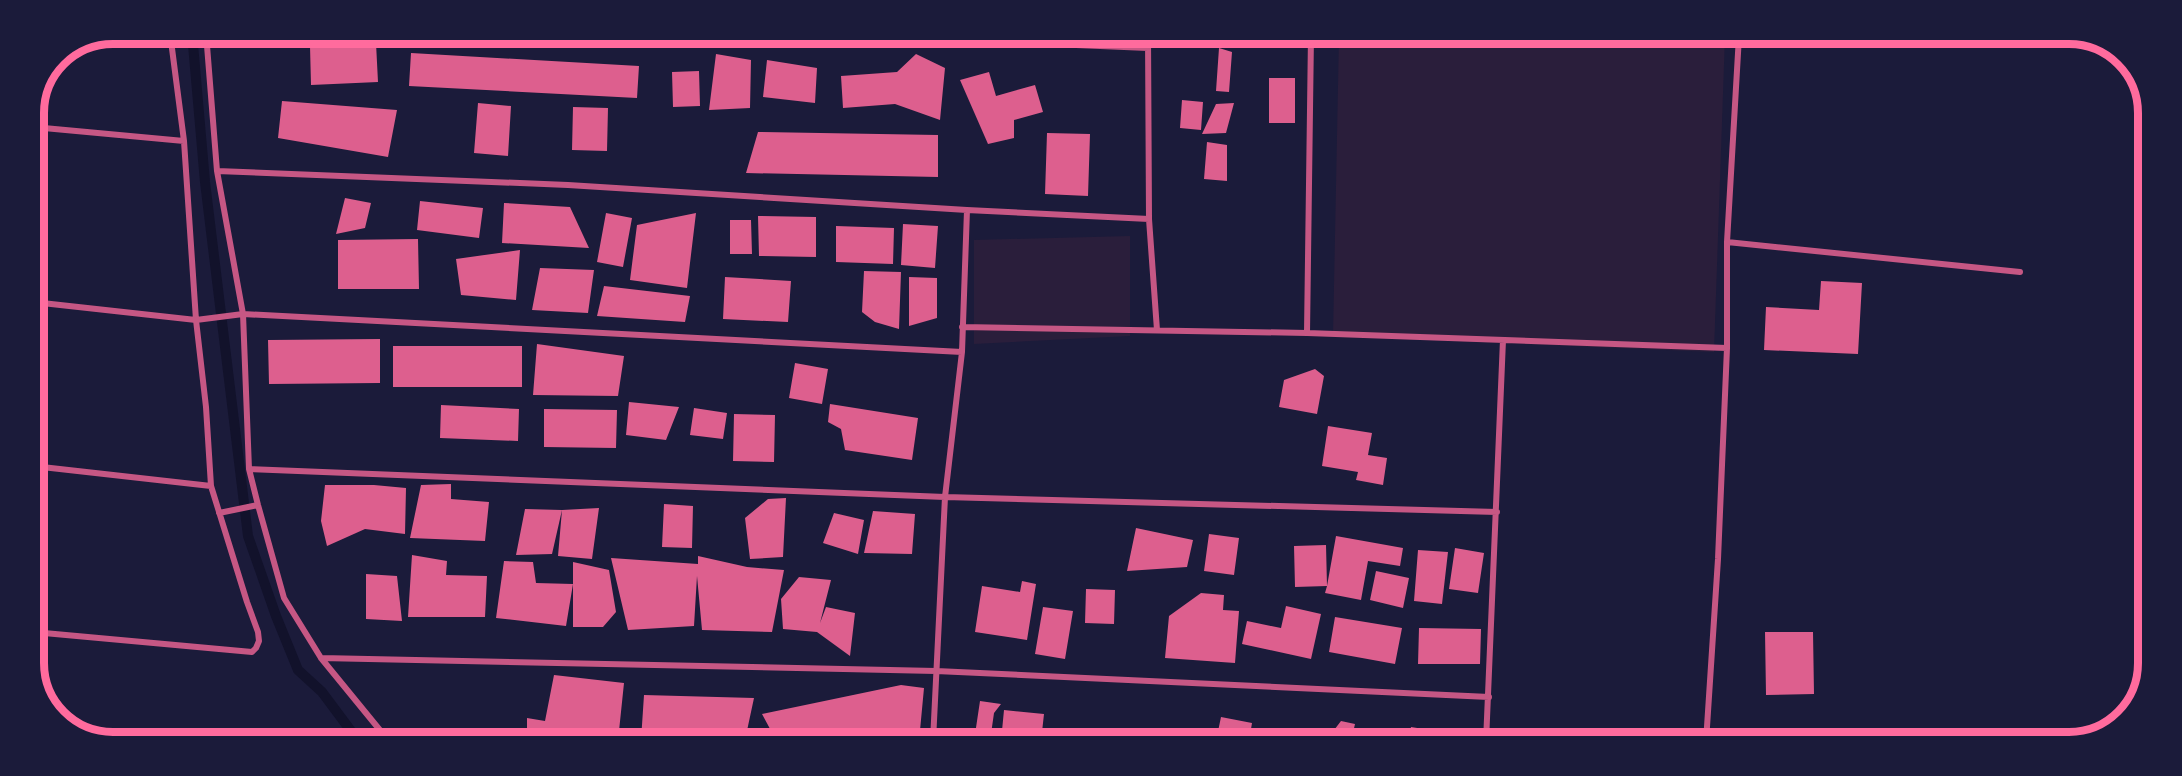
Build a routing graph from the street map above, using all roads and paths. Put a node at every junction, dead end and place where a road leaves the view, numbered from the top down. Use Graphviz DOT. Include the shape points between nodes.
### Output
graph roads {
  1 [pos="171,44"];
  2 [pos="207,44"];
  3 [pos="1053,44"];
  4 [pos="1148,44"];
  5 [pos="1311,44"];
  6 [pos="1739,44"];
  7 [pos="1148,48"];
  8 [pos="44,128"];
  9 [pos="184,141"];
  10 [pos="217,171"];
  11 [pos="967,210"];
  12 [pos="1149,219"];
  13 [pos="1727,242"];
  14 [pos="2020,272"];
  15 [pos="44,303"];
  16 [pos="240,314"];
  17 [pos="198,319"];
  18 [pos="962,327"];
  19 [pos="1157,330"];
  20 [pos="1307,333"];
  21 [pos="1503,340"];
  22 [pos="1727,348"];
  23 [pos="962,352"];
  24 [pos="44,467"];
  25 [pos="249,469"];
  26 [pos="211,486"];
  27 [pos="945,497"];
  28 [pos="255,505"];
  29 [pos="222,512"];
  30 [pos="1497,512"];
  31 [pos="44,633"];
  32 [pos="321,658"];
  33 [pos="936,671"];
  34 [pos="1489,697"];
  35 [pos="381,732"];
  36 [pos="933,732"];
  37 [pos="1487,732"];
  38 [pos="1707,732"];
  1 -- 9 [label="street"];
  2 -- 10 [label="street"];
  3 -- 7 [label="street"];
  4 -- 7 [label="street"];
  5 -- 20 [label="street"];
  6 -- 13 [label="street"];
  7 -- 12 [label="street"];
  8 -- 9 [label="street"];
  9 -- 17 [label="street"];
  10 -- 11 [label="street" via="568,185"];
  10 -- 16 [label="street"];
  11 -- 12 [label="street"];
  11 -- 18 [label="street"];
  12 -- 19 [label="street"];
  13 -- 14 [label="street"];
  13 -- 22 [label="street"];
  15 -- 17 [label="street"];
  16 -- 17 [label="street"];
  16 -- 23 [label="street"];
  16 -- 25 [label="street"];
  17 -- 26 [label="street"];
  18 -- 19 [label="street"];
  18 -- 23 [label="street"];
  19 -- 20 [label="street"];
  20 -- 21 [label="street"];
  21 -- 22 [label="street"];
  21 -- 30 [label="street"];
  22 -- 38 [label="street" via="1719,559"];
  23 -- 27 [label="street"];
  24 -- 26 [label="street"];
  25 -- 27 [label="street"];
  25 -- 28 [label="street"];
  26 -- 29 [label="street"];
  27 -- 30 [label="street"];
  27 -- 33 [label="street"];
  28 -- 29 [label="street"];
  28 -- 32 [label="street" via="284,598"];
  29 -- 31 [label="street" via="258,632 259,641 252,652"];
  30 -- 34 [label="street"];
  32 -- 33 [label="street"];
  32 -- 35 [label="street"];
  33 -- 34 [label="street"];
  33 -- 36 [label="street"];
  34 -- 37 [label="street"];
}
